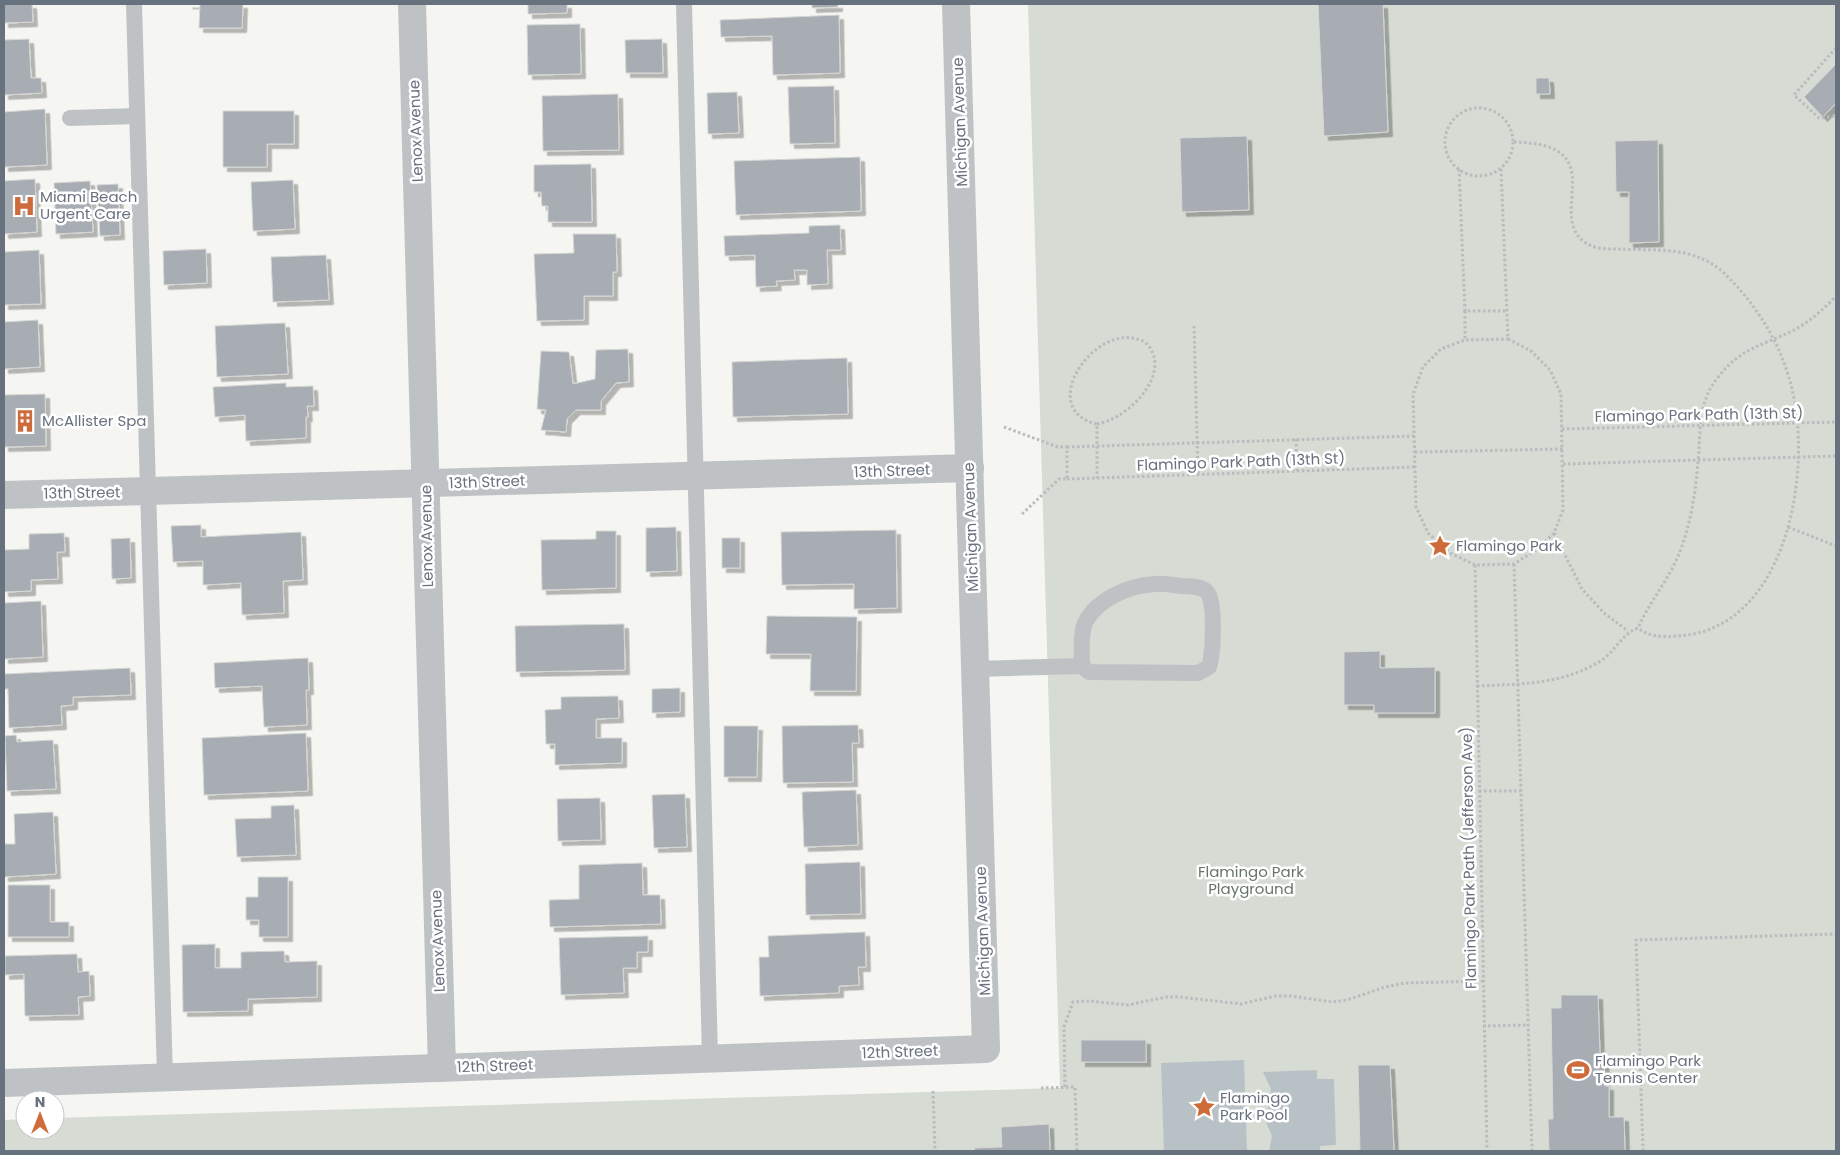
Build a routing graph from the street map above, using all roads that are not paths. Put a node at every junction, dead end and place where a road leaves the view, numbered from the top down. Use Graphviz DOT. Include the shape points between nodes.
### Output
graph roads {
  1 [pos="134,4"];
  2 [pos="412,4"];
  3 [pos="684,4"];
  4 [pos="956,4"];
  5 [pos="137,116"];
  6 [pos="70,118"];
  7 [pos="970,468"];
  8 [pos="697,476"];
  9 [pos="426,484"];
  10 [pos="148,492"];
  11 [pos="4,495"];
  12 [pos="1082,666"];
  13 [pos="975,669"];
  14 [pos="986,1049"];
  15 [pos="710,1059"];
  16 [pos="442,1068"];
  17 [pos="165,1077"];
  18 [pos="4,1083"];
  1 -- 5 [label="lane"];
  2 -- 9 [label="street, Lenox Avenue"];
  3 -- 8 [label="lane"];
  4 -- 7 [label="street, Michigan Avenue"];
  5 -- 6 [label="lane"];
  5 -- 10 [label="lane"];
  7 -- 8 [label="street, 13th Street"];
  7 -- 13 [label="street, Michigan Avenue"];
  8 -- 9 [label="street, 13th Street"];
  8 -- 15 [label="lane"];
  9 -- 10 [label="street, 13th Street"];
  9 -- 16 [label="street, Lenox Avenue"];
  10 -- 11 [label="street, 13th Street"];
  10 -- 17 [label="lane"];
  12 -- 12 [label="lane" via="1084,623 1095,608 1116,596 1155,584 1196,587 1205,590 1211,599 1212,656 1209,667 1198,673 1089,672"];
  12 -- 13 [label="lane"];
  13 -- 14 [label="street, Michigan Avenue"];
  14 -- 15 [label="street, 12th Street"];
  15 -- 16 [label="street, 12th Street"];
  16 -- 17 [label="street, 12th Street"];
  17 -- 18 [label="street, 12th Street"];
}
